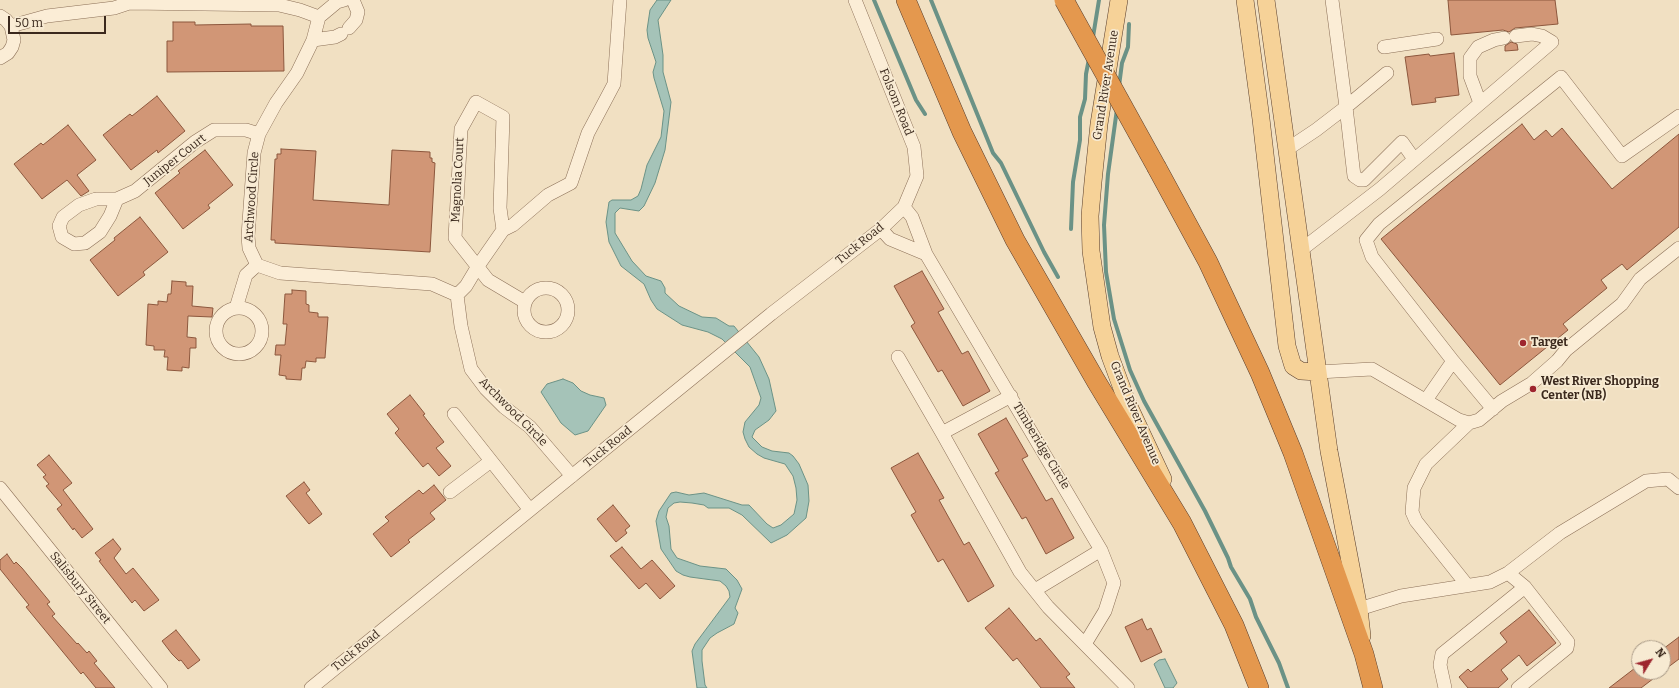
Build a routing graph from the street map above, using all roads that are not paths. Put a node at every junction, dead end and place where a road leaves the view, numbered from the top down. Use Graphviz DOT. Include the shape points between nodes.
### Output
graph roads {
  1 [pos="344,0"];
  2 [pos="353,0"];
  3 [pos="620,0"];
  4 [pos="855,0"];
  5 [pos="906,0"];
  6 [pos="1064,0"];
  7 [pos="1119,0"];
  8 [pos="1266,0"];
  9 [pos="1332,0"];
  10 [pos="1243,1"];
  11 [pos="129,2"];
  12 [pos="0,16"];
  13 [pos="319,17"];
  14 [pos="1268,18"];
  15 [pos="11,26"];
  16 [pos="1437,39"];
  17 [pos="313,40"];
  18 [pos="1384,47"];
  19 [pos="0,58"];
  20 [pos="1387,73"];
  21 [pos="1480,103"];
  22 [pos="1346,107"];
  23 [pos="1679,116"];
  24 [pos="1261,119"];
  25 [pos="259,134"];
  26 [pos="1285,143"];
  27 [pos="1414,160"];
  28 [pos="117,199"];
  29 [pos="904,206"];
  30 [pos="881,229"];
  31 [pos="503,230"];
  32 [pos="1679,248"];
  33 [pos="1300,250"];
  34 [pos="926,254"];
  35 [pos="256,265"];
  36 [pos="478,266"];
  37 [pos="457,295"];
  38 [pos="525,302"];
  39 [pos="236,308"];
  40 [pos="898,357"];
  41 [pos="1453,361"];
  42 [pos="1318,372"];
  43 [pos="1011,396"];
  44 [pos="1426,400"];
  45 [pos="1493,408"];
  46 [pos="454,414"];
  47 [pos="1469,423"];
  48 [pos="942,433"];
  49 [pos="491,461"];
  50 [pos="572,476"];
  51 [pos="0,488"];
  52 [pos="1679,488"];
  53 [pos="450,492"];
  54 [pos="530,510"];
  55 [pos="1182,523"];
  56 [pos="1101,550"];
  57 [pos="1508,573"];
  58 [pos="1467,586"];
  59 [pos="1525,587"];
  60 [pos="1035,590"];
  61 [pos="1359,609"];
  62 [pos="1085,644"];
  63 [pos="1364,654"];
  64 [pos="161,688"];
  65 [pos="311,688"];
  66 [pos="1128,688"];
  67 [pos="1259,688"];
  68 [pos="1373,688"];
  69 [pos="1445,688"];
  70 [pos="1518,688"];
  1 -- 13 [label="street" via="337,2"];
  2 -- 17 [label="street" via="358,12 356,20 335,37"];
  3 -- 31 [label="street" via="614,84 588,132 571,184 548,195"];
  4 -- 29 [label="street, Folsom Road" via="914,147 916,176"];
  5 -- 55 [label="highway" via="962,132 1015,240"];
  6 -- 63 [label="highway, bridge" via="1208,262 1260,373 1293,453"];
  7 -- 55 [label="main road, Grand River Avenue" via="1092,182 1090,216 1094,280 1110,356 1127,402"];
  8 -- 14 [label="main road"];
  9 -- 22 [label="street"];
  10 -- 14 [label="main road" via="1255,6"];
  10 -- 24 [label="main road"];
  11 -- 13 [label="street" via="279,5"];
  11 -- 15 [label="street" via="114,8 47,16"];
  12 -- 15 [label="street"];
  13 -- 17 [label="street, Archwood Circle"];
  14 -- 26 [label="main road"];
  15 -- 19 [label="street" via="14,40 12,47"];
  16 -- 18 [label="street"];
  17 -- 25 [label="street, Archwood Circle" via="297,73"];
  20 -- 22 [label="street"];
  21 -- 21 [label="street" via="1470,76 1470,58 1478,47 1494,40 1532,34 1552,42"];
  21 -- 27 [label="street"];
  22 -- 26 [label="street" via="1316,130"];
  22 -- 27 [label="street" via="1354,176 1364,180 1402,142"];
  23 -- 41 [label="street" via="1622,156 1561,77 1379,224 1366,240 1372,257"];
  24 -- 26 [label="main road"];
  24 -- 42 [label="main road" via="1287,346 1293,366 1302,371"];
  25 -- 28 [label="street, Juniper Court" via="246,130 214,130 195,142 135,191"];
  25 -- 35 [label="street, Archwood Circle" via="254,153 248,236 249,248"];
  26 -- 33 [label="main road"];
  27 -- 33 [label="street"];
  29 -- 30 [label="street, Tuck Road"];
  29 -- 34 [label="street, Timberidge Circle" via="912,217"];
  30 -- 34 [label="street" via="890,239"];
  30 -- 50 [label="street, Tuck Road"];
  31 -- 36 [label="street"];
  31 -- 36 [label="street, Magnolia Court" via="500,208 503,117 476,102 461,128 455,238"];
  32 -- 45 [label="street" via="1640,280 1622,304 1566,350 1532,383"];
  33 -- 42 [label="main road"];
  34 -- 43 [label="street, Timberidge Circle"];
  35 -- 37 [label="street" via="280,273 432,284"];
  35 -- 39 [label="street" via="246,275"];
  36 -- 37 [label="street" via="466,286"];
  36 -- 38 [label="street, Magnolia Court" via="488,280"];
  37 -- 50 [label="street, Archwood Circle" via="471,369 504,407 530,426"];
  40 -- 48 [label="street"];
  41 -- 44 [label="street"];
  41 -- 45 [label="street"];
  42 -- 44 [label="street" via="1372,369"];
  42 -- 61 [label="main road" via="1329,451"];
  43 -- 48 [label="street"];
  43 -- 56 [label="street, Timberidge Circle"];
  44 -- 47 [label="street" via="1459,420"];
  45 -- 47 [label="street" via="1479,420"];
  46 -- 49 [label="street"];
  47 -- 58 [label="street" via="1426,464 1414,488 1412,512 1416,521"];
  48 -- 60 [label="street" via="1020,572"];
  49 -- 53 [label="street"];
  49 -- 54 [label="street"];
  50 -- 54 [label="street, Tuck Road"];
  51 -- 64 [label="street, Salisbury Street"];
  52 -- 57 [label="street" via="1668,479 1646,480 1560,533"];
  54 -- 65 [label="street, Tuck Road"];
  55 -- 67 [label="highway, Grand River Avenue" via="1234,625"];
  56 -- 60 [label="street"];
  56 -- 62 [label="street, Timberidge Circle" via="1114,583 1105,611"];
  57 -- 58 [label="street" via="1490,582"];
  57 -- 59 [label="street"];
  58 -- 61 [label="street" via="1401,596"];
  59 -- 69 [label="street" via="1442,654 1440,664"];
  59 -- 70 [label="street" via="1568,642 1567,648"];
  60 -- 62 [label="street" via="1048,607"];
  61 -- 63 [label="main road"];
  62 -- 66 [label="street"];
  63 -- 68 [label="highway"];
}
